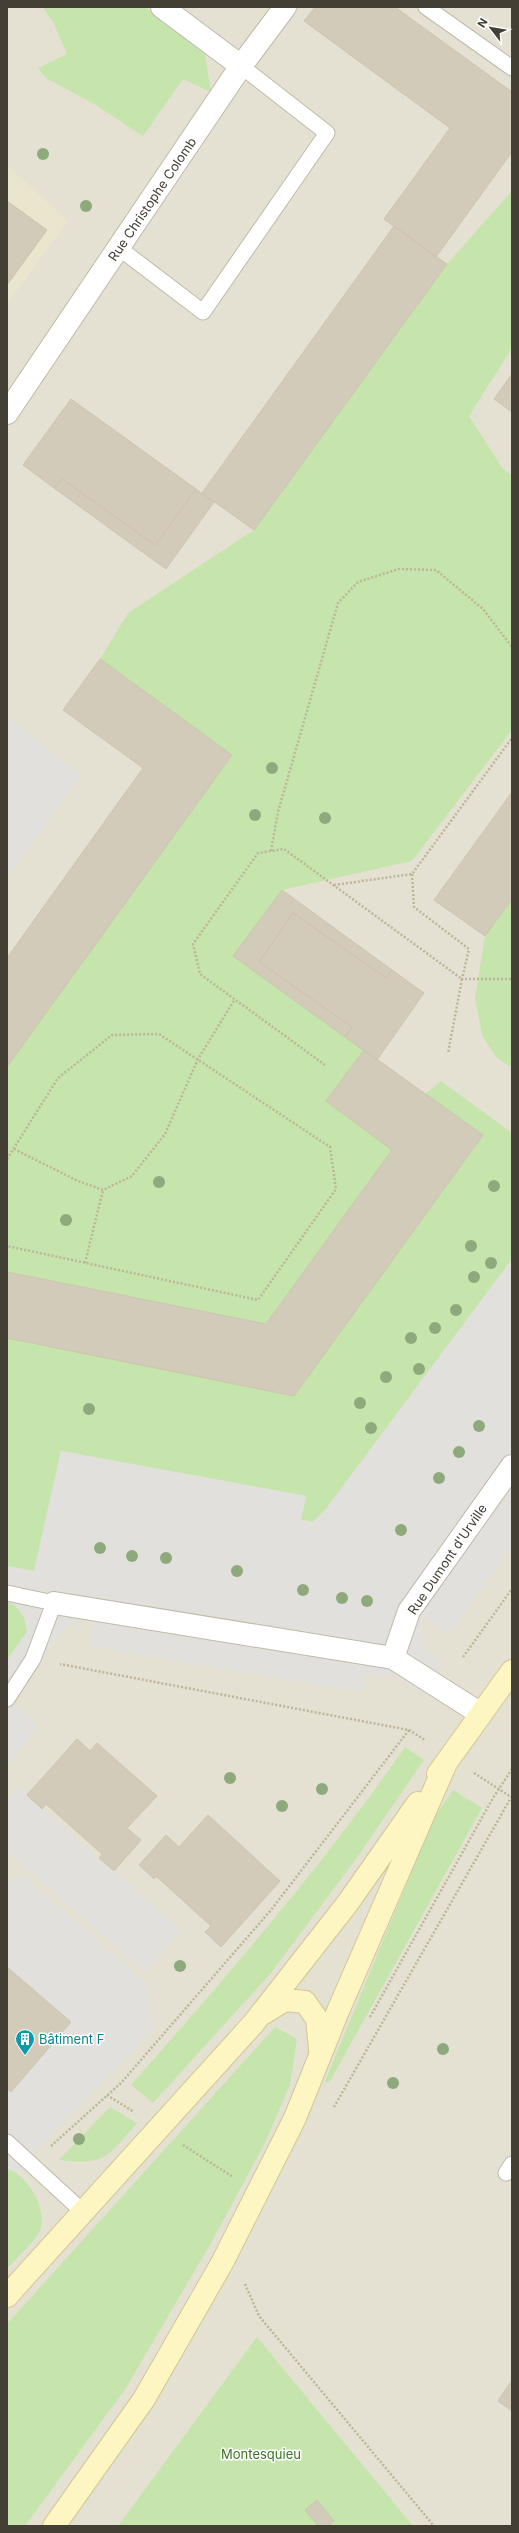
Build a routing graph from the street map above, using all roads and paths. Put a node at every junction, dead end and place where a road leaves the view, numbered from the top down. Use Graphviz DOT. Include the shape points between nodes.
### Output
graph roads {
  1 [pos="162,7"];
  2 [pos="285,7"];
  3 [pos="426,7"];
  4 [pos="241,66"];
  5 [pos="512,68"];
  6 [pos="119,248"];
  7 [pos="7,413"];
  8 [pos="512,647"];
  9 [pos="512,738"];
  10 [pos="271,851"];
  11 [pos="412,874"];
  12 [pos="333,885"];
  13 [pos="512,978"];
  14 [pos="462,979"];
  15 [pos="235,1000"];
  16 [pos="448,1053"];
  17 [pos="198,1060"];
  18 [pos="325,1065"];
  19 [pos="14,1149"];
  20 [pos="7,1160"];
  21 [pos="103,1190"];
  22 [pos="7,1246"];
  23 [pos="85,1263"];
  24 [pos="512,1466"];
  25 [pos="512,1589"];
  26 [pos="7,1593"];
  27 [pos="54,1604"];
  28 [pos="463,1657"];
  29 [pos="393,1658"];
  30 [pos="33,1659"];
  31 [pos="512,1671"];
  32 [pos="7,1699"];
  33 [pos="481,1714"];
  34 [pos="446,1763"];
  35 [pos="512,1769"];
  36 [pos="512,1796"];
  37 [pos="260,2015"];
  38 [pos="367,2023"];
  39 [pos="321,2053"];
  40 [pos="107,2095"];
  41 [pos="332,2111"];
  42 [pos="158,2128"];
  43 [pos="7,2142"];
  44 [pos="33,2165"];
  45 [pos="257,2193"];
  46 [pos="82,2211"];
  47 [pos="222,2263"];
  48 [pos="7,2296"];
  49 [pos="54,2526"];
  50 [pos="434,2526"];
  1 -- 4 [label="street"];
  2 -- 4 [label="street, Rue Christophe Colomb"];
  3 -- 5 [label="lane"];
  4 -- 6 [label="street, Rue Christophe Colomb"];
  4 -- 6 [label="lane" via="327,134 203,312"];
  6 -- 7 [label="street, Rue Christophe Colomb"];
  8 -- 10 [label="path" via="483,609 436,570 398,569 358,582 338,604 278,812"];
  9 -- 11 [label="path"];
  10 -- 12 [label="path" via="284,849"];
  10 -- 15 [label="path" via="258,853 193,944 200,974"];
  11 -- 12 [label="path"];
  11 -- 14 [label="path" via="414,907 469,949"];
  12 -- 14 [label="path"];
  13 -- 14 [label="path"];
  14 -- 16 [label="path"];
  15 -- 17 [label="path"];
  15 -- 18 [label="path"];
  17 -- 19 [label="path" via="159,1034 112,1035 58,1078"];
  17 -- 21 [label="path" via="165,1134 132,1176"];
  17 -- 23 [label="path" via="330,1147 336,1189 258,1300"];
  19 -- 20 [label="path"];
  19 -- 21 [label="path" via="78,1181"];
  21 -- 23 [label="path"];
  22 -- 23 [label="path"];
  24 -- 29 [label="street, Rue Dumont d'Urville" via="409,1611"];
  25 -- 28 [label="path"];
  26 -- 27 [label="lane"];
  27 -- 29 [label="street"];
  27 -- 30 [label="lane"];
  29 -- 33 [label="street"];
  30 -- 32 [label="lane"];
  30 -- 40 [label="path" via="409,1730 271,1910"];
  31 -- 33 [label="street"];
  33 -- 34 [label="street"];
  34 -- 37 [label="street" via="347,1904"];
  34 -- 39 [label="street"];
  35 -- 38 [label="path" via="493,1798"];
  36 -- 41 [label="path"];
  37 -- 39 [label="street" via="285,2000 305,2002 317,2019"];
  37 -- 42 [label="street"];
  39 -- 45 [label="street" via="294,2118"];
  40 -- 42 [label="path"];
  40 -- 44 [label="path"];
  42 -- 45 [label="path"];
  42 -- 46 [label="street"];
  43 -- 44 [label="lane"];
  44 -- 46 [label="lane"];
  45 -- 47 [label="street"];
  46 -- 48 [label="street"];
  47 -- 49 [label="street" via="144,2399"];
  47 -- 50 [label="path" via="235,2261 259,2316"];
}
